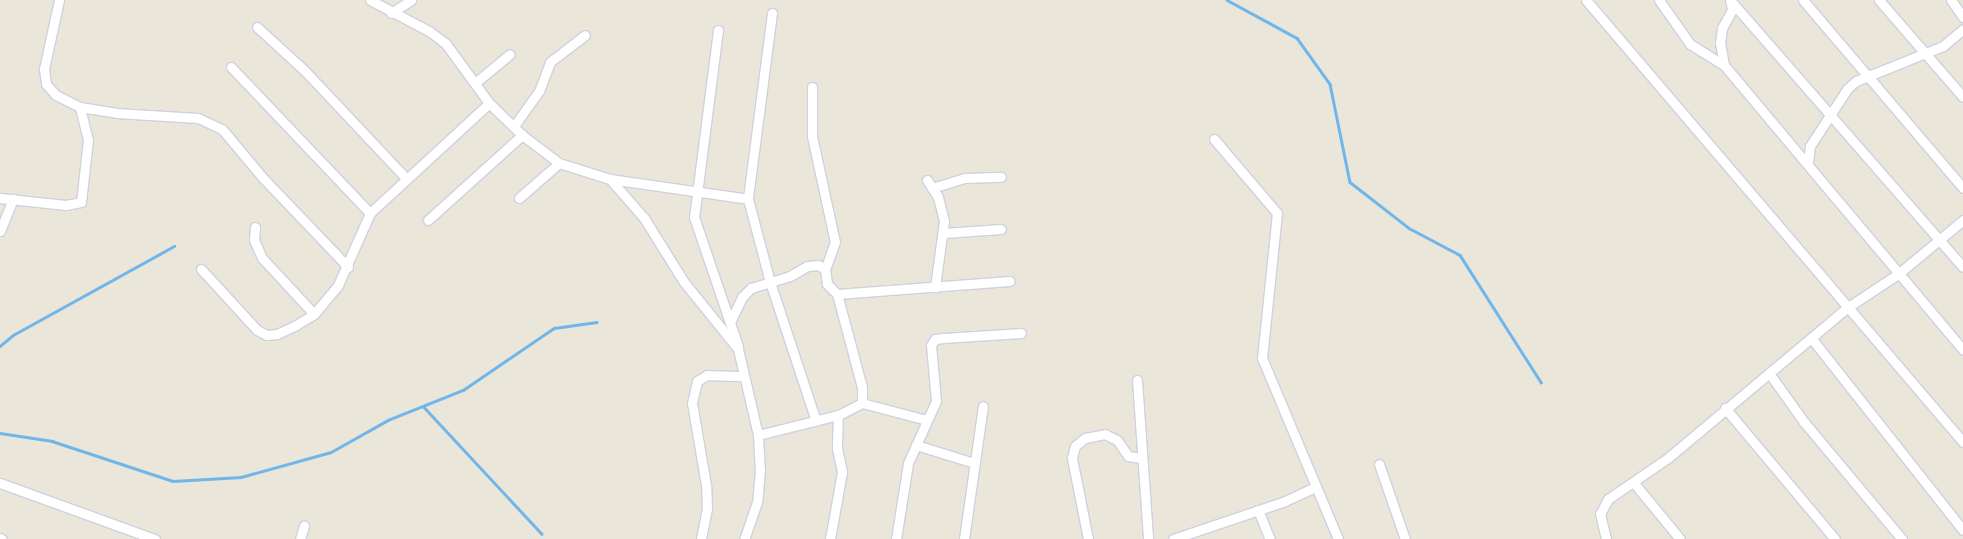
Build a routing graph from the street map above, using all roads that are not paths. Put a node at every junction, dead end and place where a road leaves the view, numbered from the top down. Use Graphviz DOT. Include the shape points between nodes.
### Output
graph roads {
  1 [pos="59,0"];
  2 [pos="370,0"];
  3 [pos="411,0"];
  4 [pos="1586,0"];
  5 [pos="1659,0"];
  6 [pos="1730,0"];
  7 [pos="1803,0"];
  8 [pos="1879,0"];
  9 [pos="1951,0"];
  10 [pos="391,13"];
  11 [pos="772,13"];
  12 [pos="1963,17"];
  13 [pos="257,27"];
  14 [pos="1963,29"];
  15 [pos="718,30"];
  16 [pos="585,35"];
  17 [pos="1925,53"];
  18 [pos="510,54"];
  19 [pos="1724,65"];
  20 [pos="230,67"];
  21 [pos="1869,77"];
  22 [pos="475,83"];
  23 [pos="812,87"];
  24 [pos="1963,98"];
  25 [pos="489,103"];
  26 [pos="80,107"];
  27 [pos="1831,115"];
  28 [pos="514,126"];
  29 [pos="522,135"];
  30 [pos="1214,139"];
  31 [pos="1808,162"];
  32 [pos="559,163"];
  33 [pos="405,177"];
  34 [pos="1001,177"];
  35 [pos="610,179"];
  36 [pos="927,180"];
  37 [pos="932,188"];
  38 [pos="1963,188"];
  39 [pos="696,192"];
  40 [pos="0,198"];
  41 [pos="519,198"];
  42 [pos="13,199"];
  43 [pos="748,200"];
  44 [pos="370,213"];
  45 [pos="428,220"];
  46 [pos="1963,220"];
  47 [pos="255,226"];
  48 [pos="1000,229"];
  49 [pos="0,230"];
  50 [pos="944,233"];
  51 [pos="1939,239"];
  52 [pos="348,266"];
  53 [pos="1963,267"];
  54 [pos="201,269"];
  55 [pos="825,269"];
  56 [pos="1898,274"];
  57 [pos="1010,280"];
  58 [pos="770,282"];
  59 [pos="935,287"];
  60 [pos="836,294"];
  61 [pos="1848,307"];
  62 [pos="314,314"];
  63 [pos="730,322"];
  64 [pos="1021,333"];
  65 [pos="1812,339"];
  66 [pos="738,349"];
  67 [pos="1963,350"];
  68 [pos="1769,373"];
  69 [pos="744,376"];
  70 [pos="1137,380"];
  71 [pos="862,403"];
  72 [pos="983,406"];
  73 [pos="1725,408"];
  74 [pos="838,415"];
  75 [pos="927,420"];
  76 [pos="816,421"];
  77 [pos="758,435"];
  78 [pos="1963,442"];
  79 [pos="916,445"];
  80 [pos="1141,458"];
  81 [pos="974,463"];
  82 [pos="1379,464"];
  83 [pos="0,482"];
  84 [pos="1634,483"];
  85 [pos="1315,487"];
  86 [pos="1258,510"];
  87 [pos="304,526"];
  88 [pos="1963,530"];
  89 [pos="1185,537"];
  90 [pos="155,539"];
  91 [pos="300,539"];
  92 [pos="701,539"];
  93 [pos="744,539"];
  94 [pos="830,539"];
  95 [pos="896,539"];
  96 [pos="964,539"];
  97 [pos="1088,539"];
  98 [pos="1148,539"];
  99 [pos="1173,539"];
  100 [pos="1270,539"];
  101 [pos="1338,539"];
  102 [pos="1405,539"];
  103 [pos="1606,539"];
  104 [pos="1680,539"];
  105 [pos="1835,539"];
  106 [pos="1902,539"];
  1 -- 26 [label="street" via="45,54 46,84 56,95"];
  2 -- 10 [label="street"];
  3 -- 10 [label="street"];
  4 -- 61 [label="street"];
  5 -- 19 [label="street" via="1690,44"];
  6 -- 19 [label="street" via="1732,10 1722,28 1720,43"];
  6 -- 27 [label="street"];
  7 -- 21 [label="street"];
  8 -- 17 [label="street"];
  9 -- 12 [label="street"];
  10 -- 22 [label="street" via="429,31 446,44"];
  11 -- 43 [label="street"];
  13 -- 33 [label="street" via="305,71"];
  14 -- 17 [label="street" via="1943,46"];
  15 -- 39 [label="street"];
  16 -- 28 [label="street" via="550,62 539,91"];
  17 -- 21 [label="street"];
  17 -- 24 [label="street"];
  18 -- 22 [label="street"];
  19 -- 31 [label="street"];
  20 -- 44 [label="street"];
  21 -- 27 [label="street" via="1846,89"];
  21 -- 38 [label="street"];
  22 -- 25 [label="street"];
  23 -- 55 [label="street" via="812,136 825,209 835,242"];
  25 -- 28 [label="street"];
  25 -- 33 [label="street"];
  26 -- 42 [label="street" via="88,140 82,202 66,206"];
  26 -- 52 [label="street" via="198,118 222,129 263,178"];
  27 -- 31 [label="street" via="1810,146"];
  27 -- 51 [label="street"];
  28 -- 29 [label="street"];
  29 -- 32 [label="street"];
  29 -- 45 [label="street"];
  30 -- 85 [label="street" via="1277,213 1262,358"];
  31 -- 56 [label="street"];
  32 -- 35 [label="street"];
  32 -- 41 [label="street"];
  33 -- 44 [label="street"];
  34 -- 37 [label="street" via="965,178"];
  35 -- 39 [label="street"];
  35 -- 66 [label="street" via="644,218 684,282"];
  36 -- 37 [label="street"];
  37 -- 50 [label="street" via="942,210"];
  39 -- 43 [label="street"];
  39 -- 63 [label="street" via="695,225"];
  40 -- 42 [label="street"];
  42 -- 49 [label="street"];
  43 -- 58 [label="street"];
  44 -- 52 [label="street"];
  46 -- 51 [label="street"];
  47 -- 62 [label="street" via="254,240 262,258"];
  48 -- 50 [label="street"];
  50 -- 59 [label="street"];
  51 -- 53 [label="street"];
  51 -- 56 [label="street"];
  52 -- 62 [label="street"];
  54 -- 62 [label="street" via="258,330 267,335 277,334"];
  55 -- 58 [label="street" via="814,264"];
  55 -- 60 [label="street" via="827,284"];
  56 -- 61 [label="street"];
  56 -- 67 [label="street"];
  57 -- 59 [label="street"];
  58 -- 63 [label="street" via="746,292"];
  58 -- 76 [label="street"];
  59 -- 60 [label="street"];
  60 -- 71 [label="street" via="862,387"];
  61 -- 65 [label="street"];
  61 -- 78 [label="street"];
  63 -- 66 [label="street"];
  64 -- 75 [label="street" via="935,339 931,345 936,400"];
  65 -- 68 [label="street"];
  65 -- 88 [label="street"];
  66 -- 69 [label="street"];
  68 -- 73 [label="street"];
  68 -- 106 [label="street" via="1804,422"];
  69 -- 77 [label="street"];
  69 -- 92 [label="street" via="707,376 696,381 692,403 707,509"];
  70 -- 80 [label="street"];
  71 -- 74 [label="street"];
  71 -- 75 [label="street"];
  72 -- 81 [label="street"];
  73 -- 84 [label="street"];
  73 -- 105 [label="street"];
  74 -- 76 [label="street"];
  74 -- 94 [label="street" via="837,448 842,472"];
  75 -- 79 [label="street"];
  76 -- 77 [label="street"];
  77 -- 93 [label="street" via="757,502"];
  79 -- 81 [label="street"];
  79 -- 95 [label="street" via="908,464"];
  80 -- 97 [label="street" via="1128,456 1117,440 1105,434 1086,438 1075,446 1072,458"];
  80 -- 98 [label="street"];
  81 -- 96 [label="street"];
  82 -- 102 [label="street"];
  83 -- 90 [label="street"];
  84 -- 103 [label="street" via="1602,506 1600,514"];
  84 -- 104 [label="street"];
  85 -- 86 [label="street"];
  85 -- 101 [label="street"];
  86 -- 89 [label="street"];
  86 -- 100 [label="street"];
  87 -- 91 [label="street"];
  89 -- 99 [label="street"];
}
